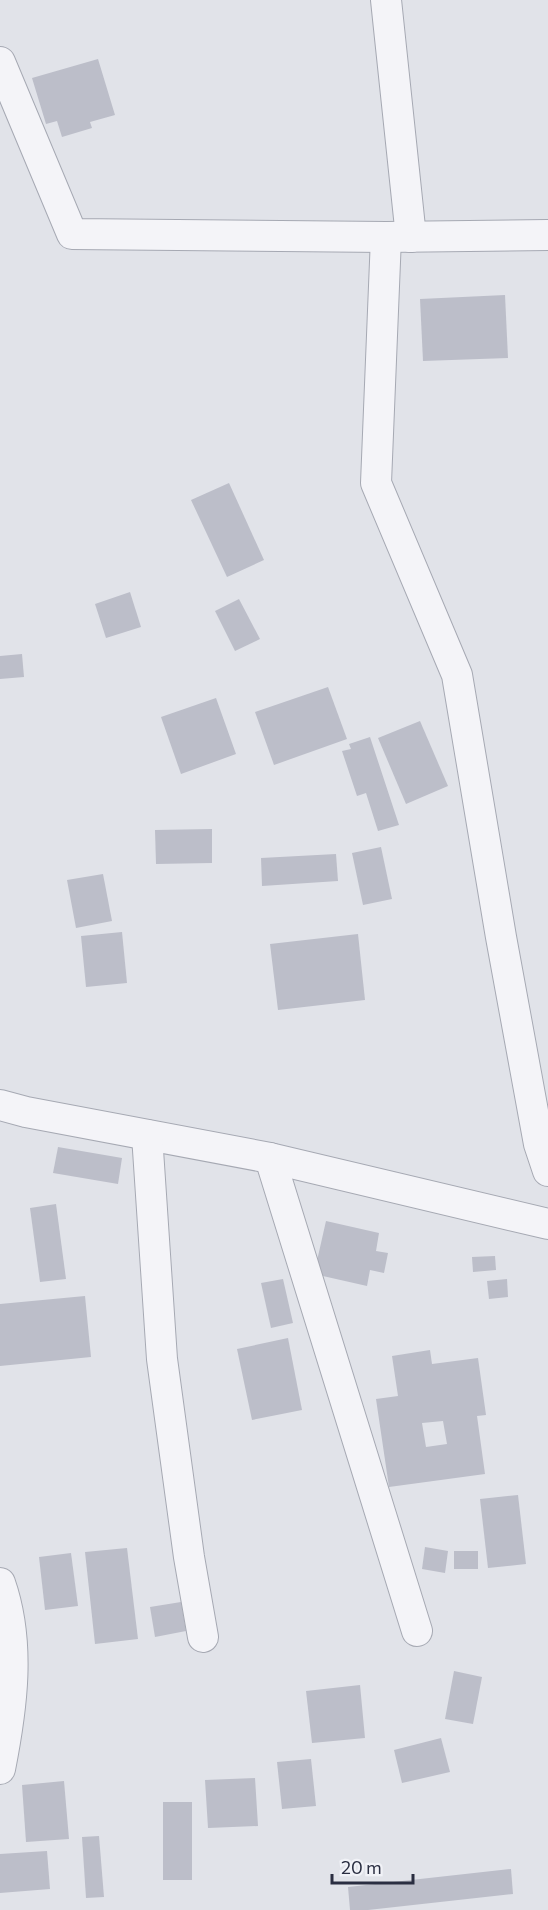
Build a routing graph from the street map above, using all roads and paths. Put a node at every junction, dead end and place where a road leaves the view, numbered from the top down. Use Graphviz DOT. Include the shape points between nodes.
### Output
graph roads {
  1 [pos="386,0"];
  2 [pos="0,62"];
  3 [pos="548,236"];
  4 [pos="399,237"];
  5 [pos="0,1105"];
  6 [pos="147,1135"];
  7 [pos="270,1158"];
  8 [pos="548,1171"];
  9 [pos="548,1224"];
  10 [pos="0,1583"];
  11 [pos="417,1631"];
  12 [pos="203,1637"];
  13 [pos="0,1769"];
  1 -- 4 [label="street"];
  2 -- 4 [label="street" via="72,234"];
  3 -- 4 [label="street"];
  4 -- 8 [label="street" via="376,483 457,675 507,972 539,1144"];
  5 -- 6 [label="street"];
  6 -- 7 [label="street"];
  6 -- 12 [label="street" via="162,1359"];
  7 -- 9 [label="street"];
  7 -- 11 [label="street"];
  10 -- 13 [label="street" via="14,1652 10,1718"];
}
